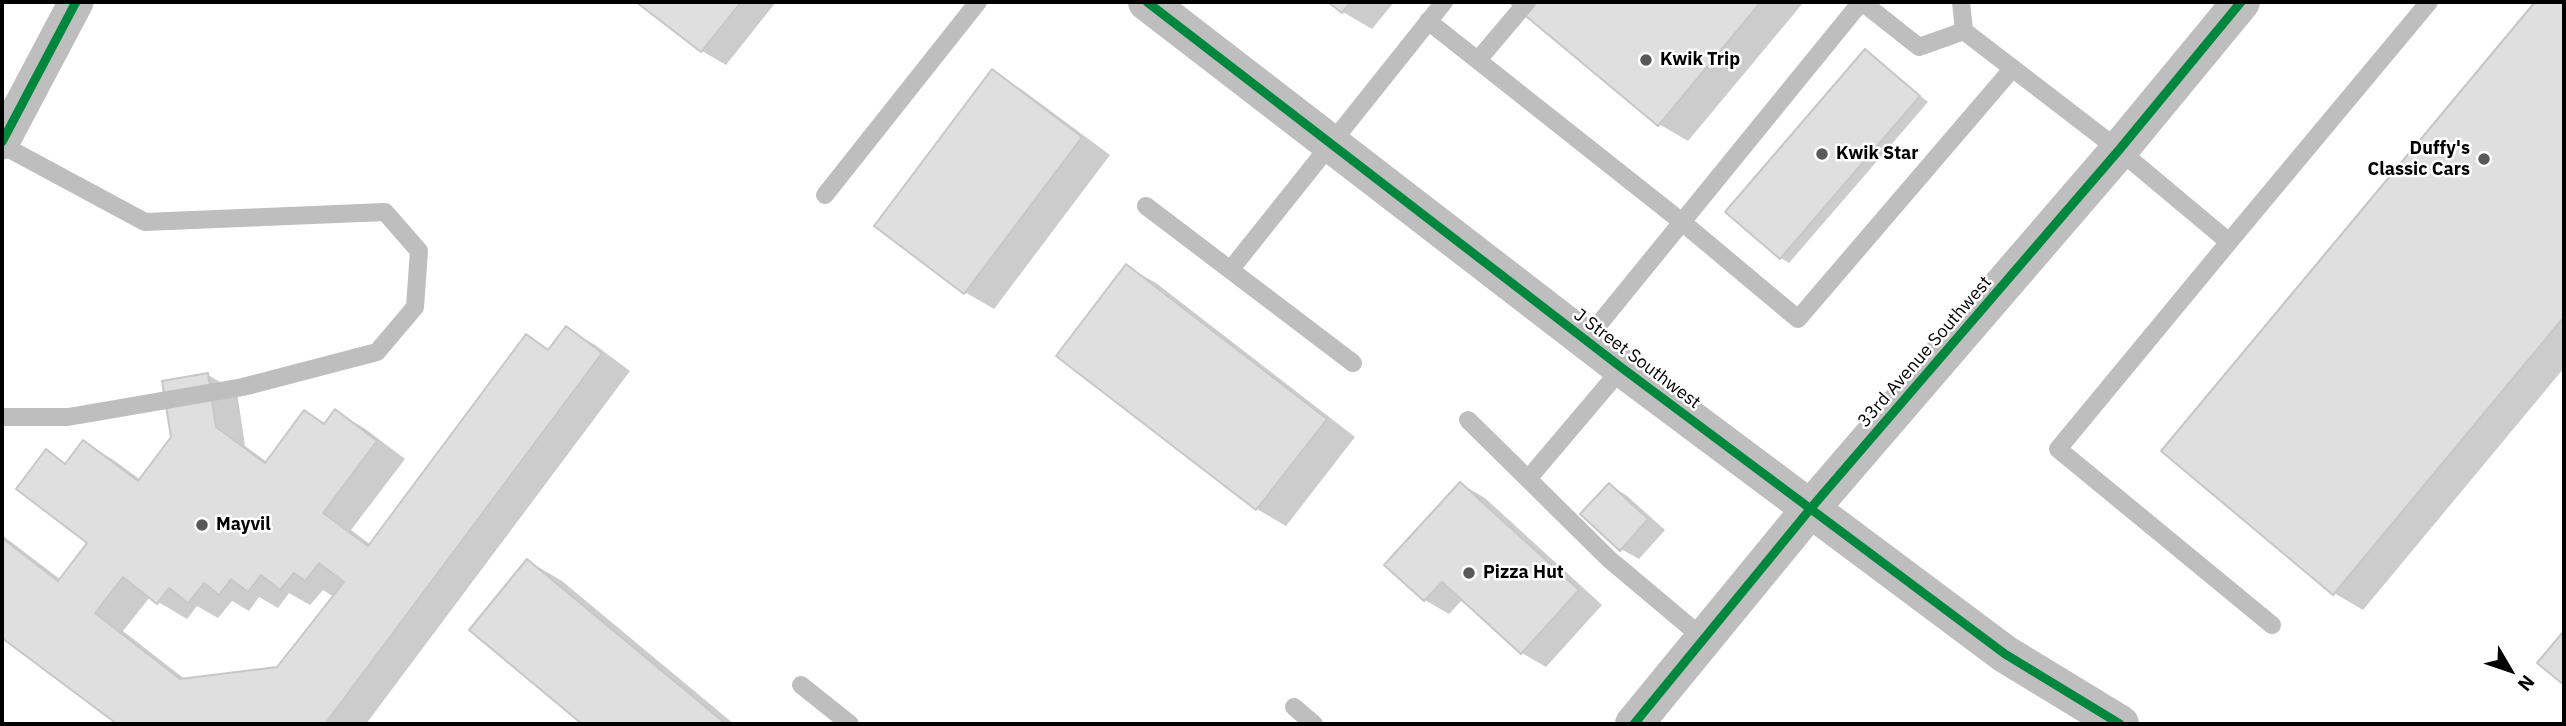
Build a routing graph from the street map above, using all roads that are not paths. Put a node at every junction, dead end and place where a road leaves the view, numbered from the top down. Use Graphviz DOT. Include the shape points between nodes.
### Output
graph roads {
  1 [pos="76,2"];
  2 [pos="978,2"];
  3 [pos="1147,2"];
  4 [pos="1444,2"];
  5 [pos="1527,2"];
  6 [pos="1861,2"];
  7 [pos="1961,2"];
  8 [pos="2241,2"];
  9 [pos="2429,2"];
  10 [pos="1428,21"];
  11 [pos="1964,31"];
  12 [pos="1478,60"];
  13 [pos="2012,68"];
  14 [pos="2,143"];
  15 [pos="1331,143"];
  16 [pos="2119,150"];
  17 [pos="825,195"];
  18 [pos="1146,206"];
  19 [pos="1682,222"];
  20 [pos="2229,242"];
  21 [pos="1231,269"];
  22 [pos="1586,340"];
  23 [pos="1353,363"];
  24 [pos="1622,368"];
  25 [pos="2,417"];
  26 [pos="1468,420"];
  27 [pos="1528,479"];
  28 [pos="1811,508"];
  29 [pos="2272,625"];
  30 [pos="1703,639"];
  31 [pos="801,685"];
  32 [pos="1294,708"];
  33 [pos="850,724"];
  34 [pos="1314,724"];
  35 [pos="1634,724"];
  36 [pos="2120,724"];
  1 -- 14 [label="street"];
  2 -- 17 [label="lane"];
  3 -- 15 [label="street, J Street Southwest"];
  4 -- 10 [label="lane"];
  5 -- 12 [label="lane"];
  6 -- 11 [label="lane" via="1919,47"];
  6 -- 19 [label="lane"];
  7 -- 11 [label="lane"];
  8 -- 16 [label="street, 33rd Avenue Southwest"];
  9 -- 20 [label="lane"];
  10 -- 12 [label="lane"];
  10 -- 15 [label="lane"];
  11 -- 13 [label="lane"];
  12 -- 19 [label="lane"];
  13 -- 16 [label="lane"];
  13 -- 19 [label="lane" via="1798,318"];
  14 -- 25 [label="lane" via="145,222 385,212 419,251 415,307 377,352 243,387 68,416"];
  15 -- 21 [label="lane"];
  15 -- 22 [label="street, J Street Southwest"];
  16 -- 20 [label="lane"];
  16 -- 28 [label="street, 33rd Avenue Southwest"];
  18 -- 21 [label="lane"];
  19 -- 22 [label="lane"];
  20 -- 29 [label="lane" via="2058,449"];
  21 -- 23 [label="lane"];
  22 -- 24 [label="street, J Street Southwest"];
  24 -- 27 [label="lane"];
  24 -- 28 [label="street, J Street Southwest"];
  26 -- 27 [label="lane"];
  27 -- 30 [label="lane" via="1609,559"];
  28 -- 30 [label="street, 33rd Avenue Southwest"];
  28 -- 36 [label="street, J Street Southwest" via="2005,654"];
  30 -- 35 [label="street, 33rd Avenue Southwest"];
  31 -- 33 [label="lane"];
  32 -- 34 [label="lane"];
}
